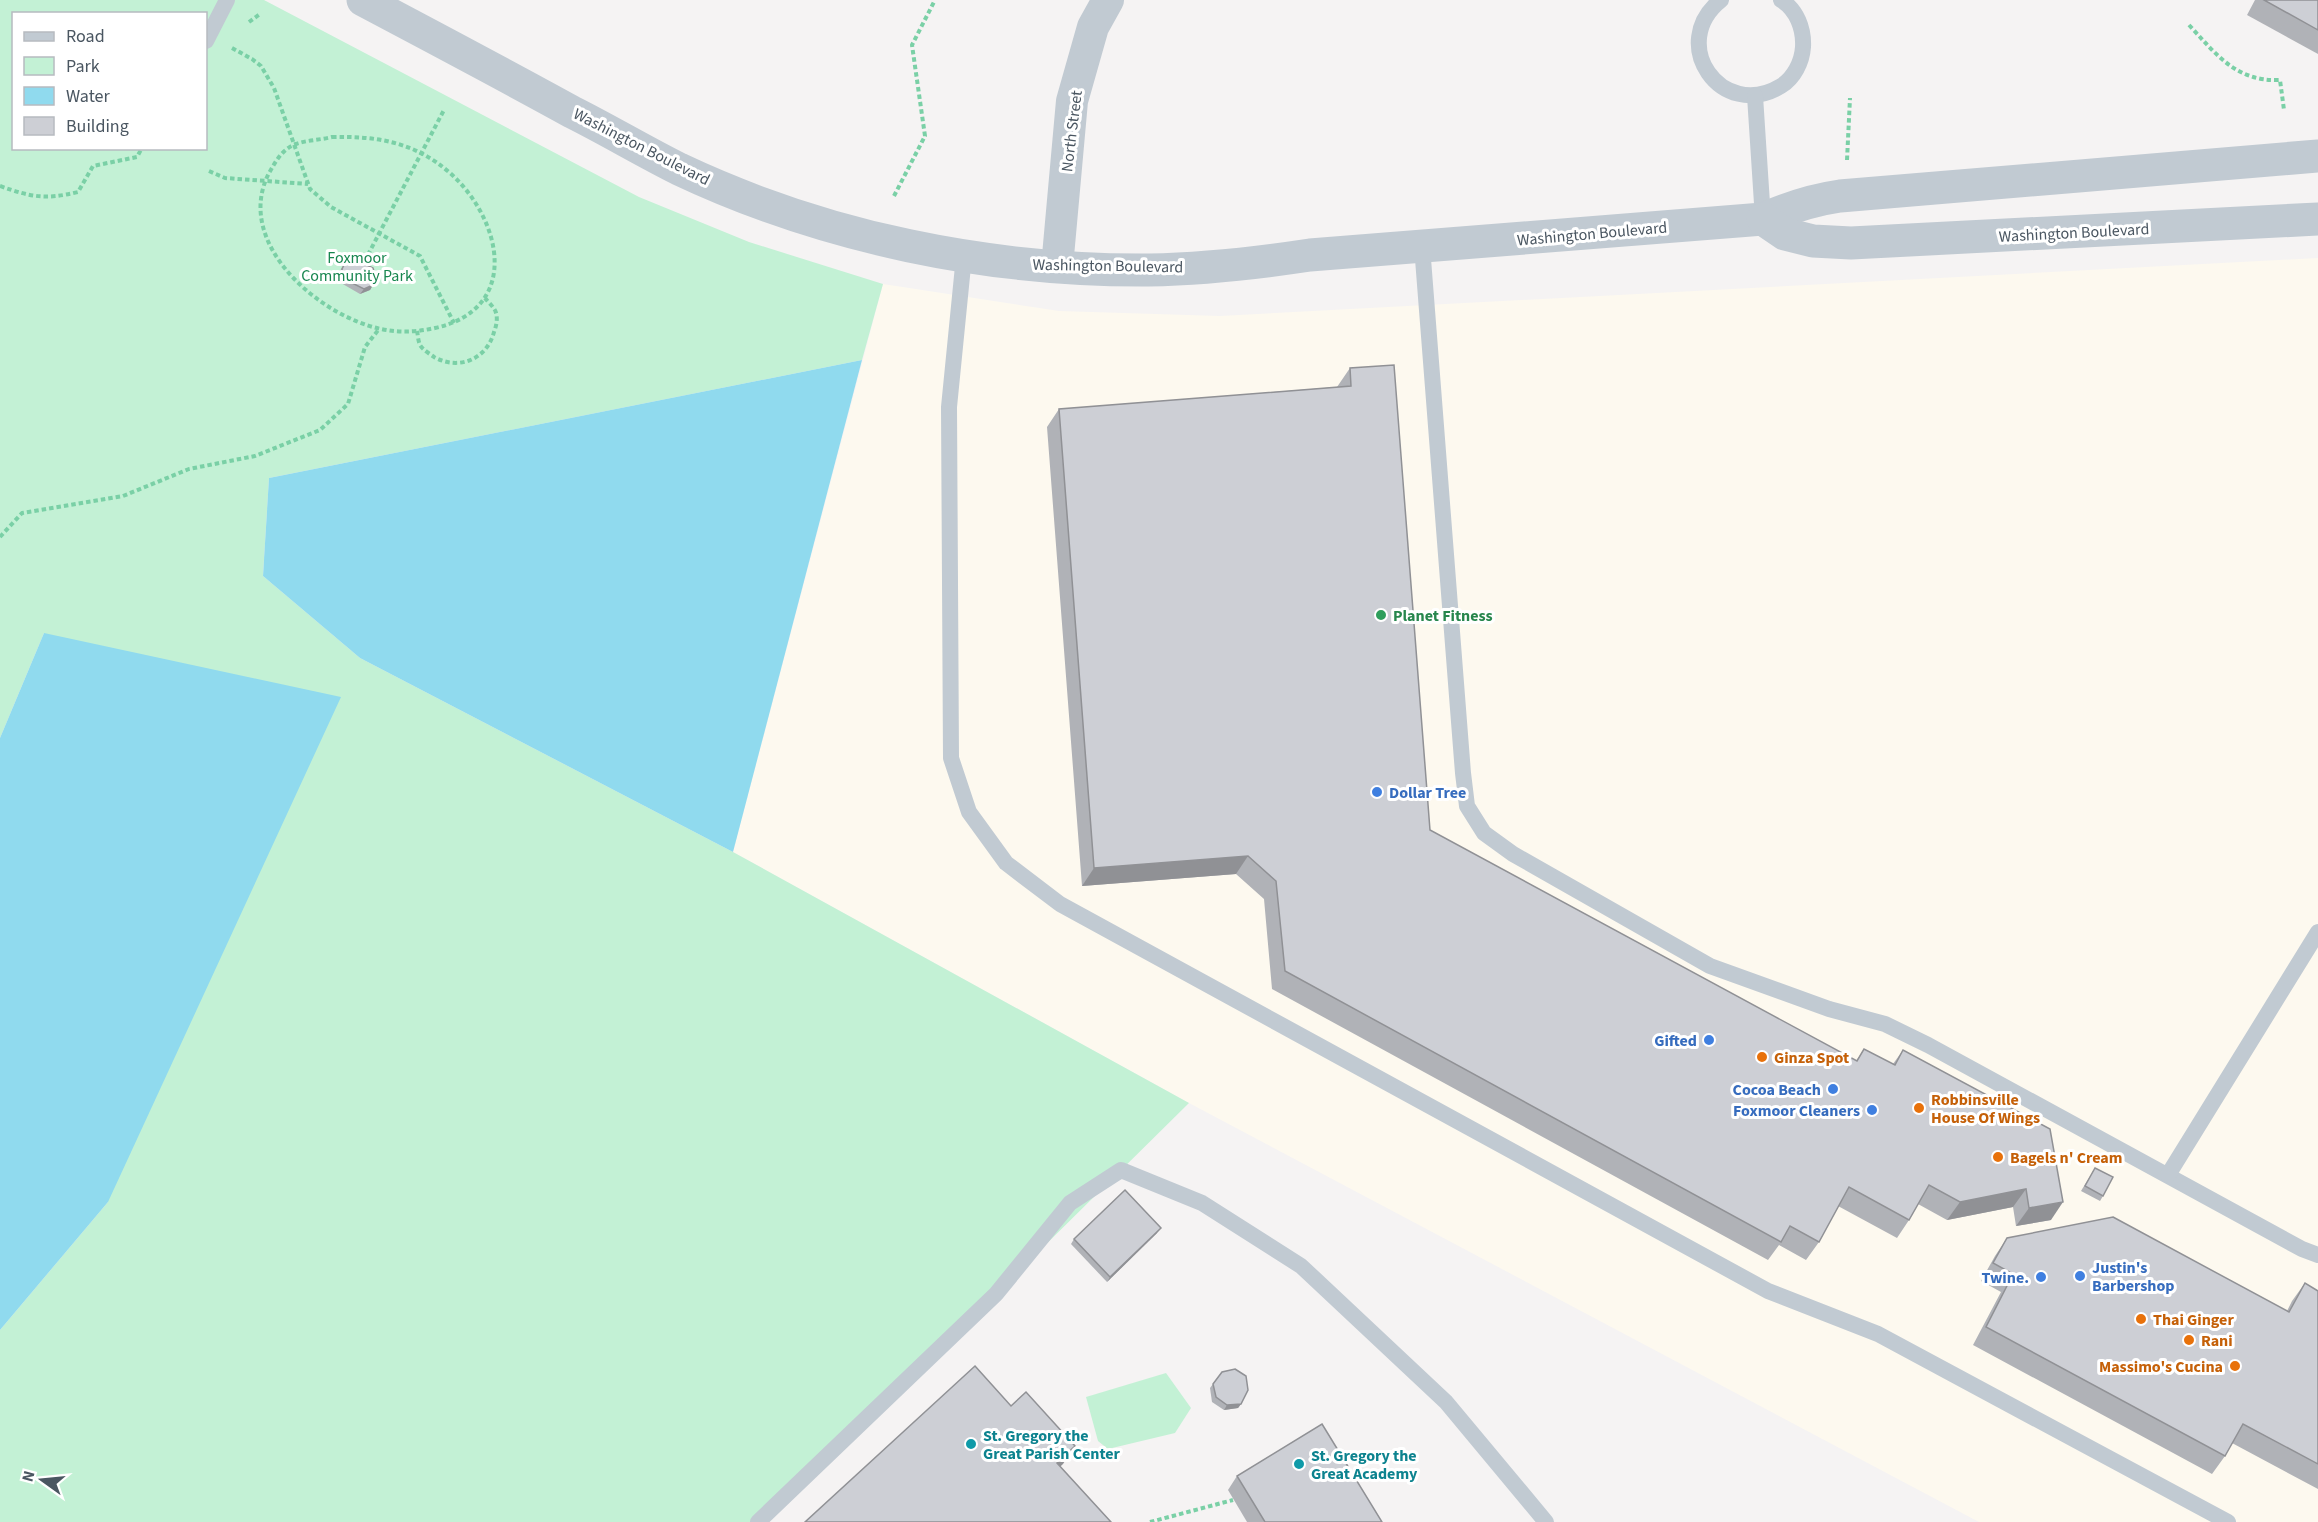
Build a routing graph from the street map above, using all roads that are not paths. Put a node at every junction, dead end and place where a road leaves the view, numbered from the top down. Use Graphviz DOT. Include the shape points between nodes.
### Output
graph roads {
  1 [pos="227,0"];
  2 [pos="363,0"];
  3 [pos="1108,0"];
  4 [pos="1721,0"];
  5 [pos="1781,0"];
  6 [pos="207,39"];
  7 [pos="1755,96"];
  8 [pos="2318,156"];
  9 [pos="1763,219"];
  10 [pos="2318,219"];
  11 [pos="1422,246"];
  12 [pos="964,256"];
  13 [pos="1057,267"];
  14 [pos="2318,932"];
  15 [pos="2168,1175"];
  16 [pos="2318,1255"];
  17 [pos="758,1522"];
  18 [pos="1546,1522"];
  19 [pos="2228,1522"];
  1 -- 6 [label="lane"];
  2 -- 12 [label="street, Washington Boulevard" via="680,169 784,211 873,237"];
  3 -- 13 [label="street, North Street" via="1093,27 1072,101"];
  4 -- 7 [label="lane" via="1704,18 1699,33 1703,65 1725,89"];
  5 -- 7 [label="lane" via="1801,25 1802,56 1785,84"];
  7 -- 9 [label="lane"];
  8 -- 9 [label="street, Washington Boulevard" via="1840,196 1788,208"];
  9 -- 10 [label="street, Washington Boulevard" via="1785,234 1813,241 1851,243"];
  9 -- 11 [label="street, Washington Boulevard"];
  11 -- 13 [label="street, Washington Boulevard" via="1150,270"];
  11 -- 15 [label="lane" via="1463,772 1467,806 1484,833 1513,854 1710,966 1829,1009 1885,1024"];
  12 -- 13 [label="street, Washington Boulevard"];
  12 -- 19 [label="lane" via="949,408 951,758 969,812 1006,863 1060,904 1768,1291 1878,1334"];
  14 -- 15 [label="lane"];
  15 -- 16 [label="lane"];
  17 -- 18 [label="lane" via="996,1294 1070,1203 1121,1170 1202,1203 1301,1266 1446,1402"];
}
